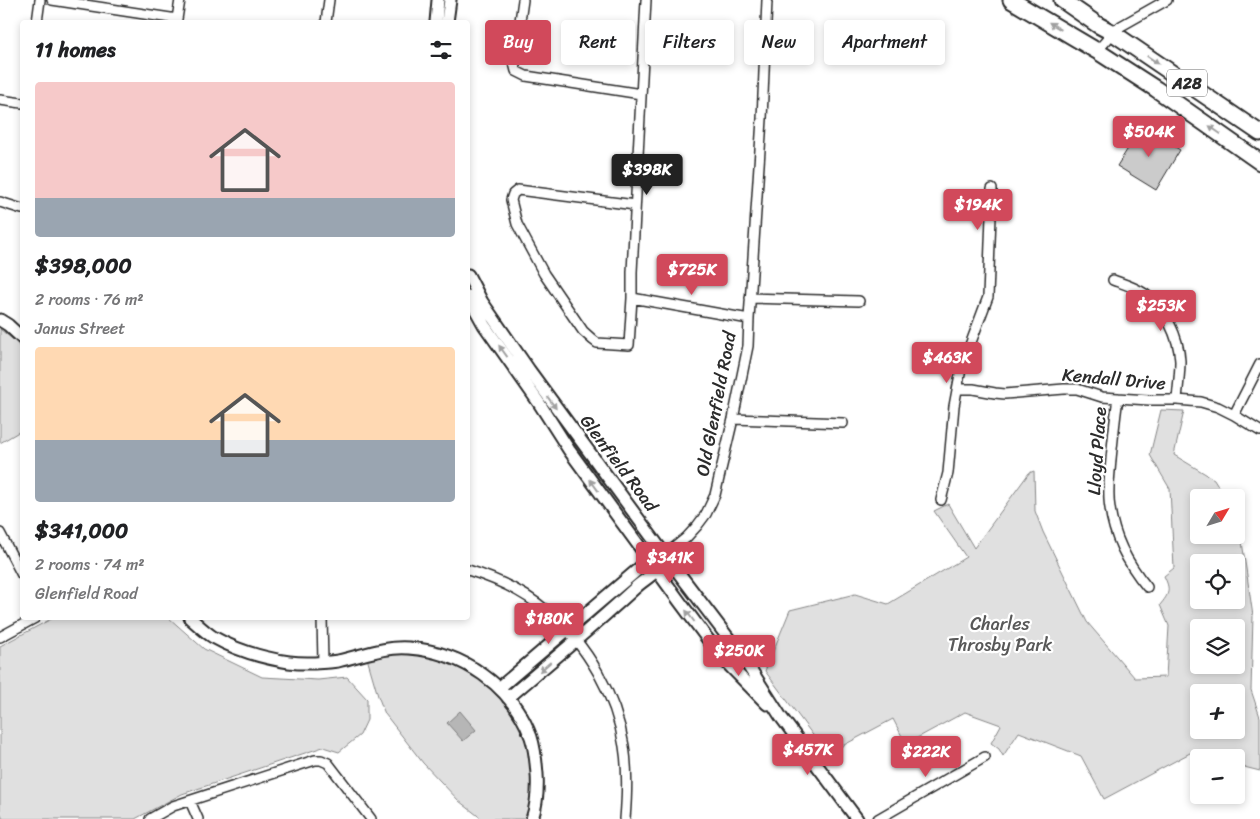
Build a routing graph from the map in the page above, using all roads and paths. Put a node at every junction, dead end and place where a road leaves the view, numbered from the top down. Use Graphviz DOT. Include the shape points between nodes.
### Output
graph roads {
  1 [pos="40,0"];
  2 [pos="52,0"];
  3 [pos="180,0"];
  4 [pos="329,0"];
  5 [pos="432,0"];
  6 [pos="438,0"];
  7 [pos="450,0"];
  8 [pos="523,0"];
  9 [pos="646,0"];
  10 [pos="767,0"];
  11 [pos="1011,0"];
  12 [pos="1051,0"];
  13 [pos="1062,0"];
  14 [pos="1167,0"];
  15 [pos="37,20"];
  16 [pos="326,20"];
  17 [pos="430,20"];
  18 [pos="436,20"];
  19 [pos="447,20"];
  20 [pos="1098,25"];
  21 [pos="1113,33"];
  22 [pos="1097,51"];
  23 [pos="641,94"];
  24 [pos="0,100"];
  25 [pos="20,104"];
  26 [pos="1260,133"];
  27 [pos="1260,162"];
  28 [pos="992,189"];
  29 [pos="0,202"];
  30 [pos="635,205"];
  31 [pos="20,209"];
  32 [pos="470,279"];
  33 [pos="1113,280"];
  34 [pos="632,298"];
  35 [pos="750,298"];
  36 [pos="470,300"];
  37 [pos="859,301"];
  38 [pos="748,319"];
  39 [pos="0,320"];
  40 [pos="20,336"];
  41 [pos="1260,364"];
  42 [pos="958,389"];
  43 [pos="1118,398"];
  44 [pos="1177,400"];
  45 [pos="1234,414"];
  46 [pos="733,419"];
  47 [pos="843,423"];
  48 [pos="1260,431"];
  49 [pos="941,500"];
  50 [pos="0,533"];
  51 [pos="665,555"];
  52 [pos="650,560"];
  53 [pos="656,570"];
  54 [pos="20,571"];
  55 [pos="470,571"];
  56 [pos="1147,587"];
  57 [pos="31,620"];
  58 [pos="192,620"];
  59 [pos="322,620"];
  60 [pos="567,630"];
  61 [pos="0,637"];
  62 [pos="575,640"];
  63 [pos="324,662"];
  64 [pos="500,688"];
  65 [pos="508,698"];
  66 [pos="781,717"];
  67 [pos="986,757"];
  68 [pos="190,801"];
  69 [pos="150,819"];
  70 [pos="198,819"];
  71 [pos="371,819"];
  72 [pos="532,819"];
  73 [pos="625,819"];
  74 [pos="856,819"];
  75 [pos="878,819"];
  1 -- 15 [label="street"];
  2 -- 3 [label="street" via="177,19"];
  4 -- 16 [label="street"];
  5 -- 17 [label="main road"];
  6 -- 18 [label="main road"];
  7 -- 19 [label="main road"];
  8 -- 23 [label="street" via="514,63 516,71 526,76"];
  9 -- 23 [label="street"];
  10 -- 35 [label="street, Old Glenfield Road"];
  22 -- 11 [label="highway, A28, one-way"];
  12 -- 20 [label="highway"];
  13 -- 20 [label="highway, A28"];
  14 -- 21 [label="street"];
  20 -- 21 [label="highway, A28"];
  21 -- 22 [label="street"];
  21 -- 26 [label="highway, A28, one-way"];
  27 -- 22 [label="highway, A28, one-way"];
  23 -- 30 [label="street"];
  24 -- 25 [label="street"];
  28 -- 42 [label="street" via="988,297 961,369"];
  29 -- 31 [label="street"];
  30 -- 34 [label="street"];
  30 -- 34 [label="street" via="518,190 512,200 518,224 544,274 583,331 593,340 628,344"];
  32 -- 51 [label="main road, Glenfield Road, one-way" via="528,370"];
  33 -- 44 [label="street" via="1146,294 1170,322 1180,360"];
  34 -- 38 [label="street"];
  35 -- 37 [label="street"];
  35 -- 38 [label="street, Old Glenfield Road"];
  52 -- 36 [label="main road, Glenfield Road, one-way" via="569,450"];
  38 -- 46 [label="street, Old Glenfield Road" via="748,346"];
  39 -- 40 [label="main road"];
  41 -- 45 [label="street"];
  42 -- 43 [label="street, Kendall Drive" via="1005,394 1077,389"];
  42 -- 49 [label="street" via="948,473"];
  43 -- 44 [label="street, Kendall Drive"];
  43 -- 56 [label="street, Lloyd Place" via="1109,507 1125,556"];
  44 -- 45 [label="street, Kendall Drive" via="1218,407"];
  45 -- 48 [label="street, Kendall Drive"];
  46 -- 47 [label="street"];
  46 -- 51 [label="street, Old Glenfield Road" via="714,495 706,514 686,538"];
  50 -- 54 [label="street"];
  51 -- 52 [label="main road"];
  51 -- 53 [label="main road"];
  51 -- 66 [label="main road, Glenfield Road" via="742,656"];
  52 -- 53 [label="main road, Glenfield Road"];
  52 -- 60 [label="main road"];
  53 -- 62 [label="main road"];
  66 -- 53 [label="main road, Glenfield Road, one-way" via="721,657"];
  55 -- 60 [label="street" via="524,594"];
  57 -- 61 [label="street"];
  58 -- 63 [label="main road" via="212,636 262,657 290,662"];
  59 -- 63 [label="street"];
  60 -- 62 [label="street"];
  60 -- 64 [label="main road"];
  62 -- 65 [label="main road, one-way"];
  62 -- 73 [label="street" via="597,672 618,722 626,767"];
  63 -- 64 [label="main road" via="384,649 423,650 466,664"];
  64 -- 65 [label="main road"];
  65 -- 72 [label="main road" via="526,725 535,752 538,782"];
  66 -- 74 [label="main road, Glenfield Road"];
  67 -- 75 [label="street"];
  68 -- 69 [label="street"];
  68 -- 70 [label="street"];
  68 -- 71 [label="street" via="321,760 328,763"];
}
